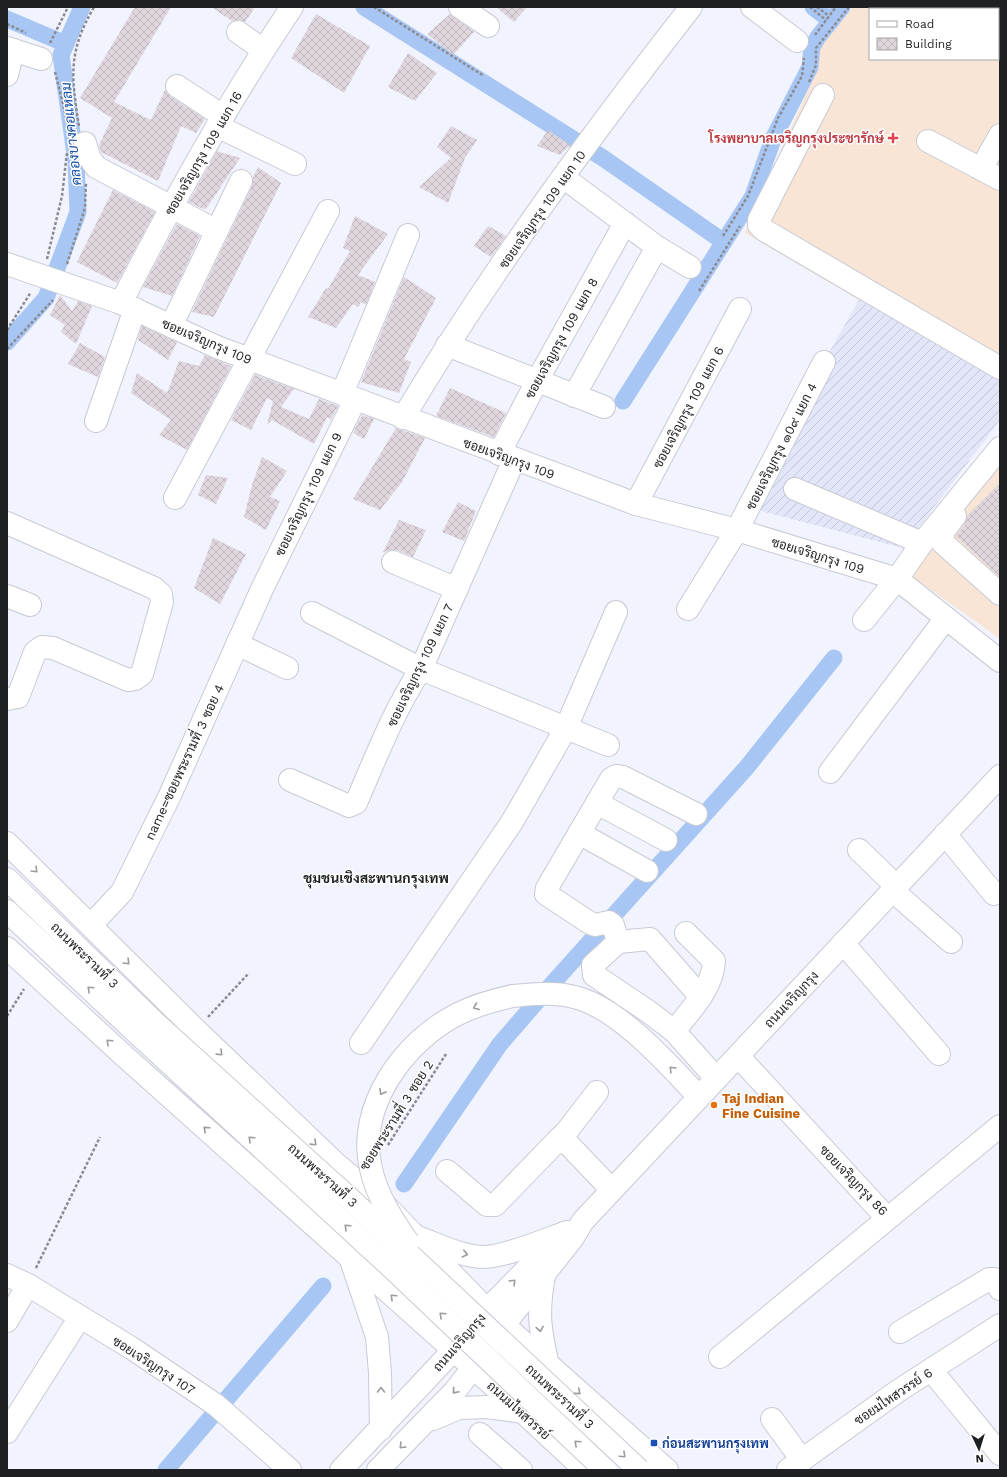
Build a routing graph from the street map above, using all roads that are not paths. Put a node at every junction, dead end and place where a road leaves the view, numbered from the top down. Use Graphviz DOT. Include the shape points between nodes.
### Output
graph roads {
  1 [pos="292,7"];
  2 [pos="460,7"];
  3 [pos="691,7"];
  4 [pos="752,7"];
  5 [pos="488,26"];
  6 [pos="238,32"];
  7 [pos="805,44"];
  8 [pos="10,49"];
  9 [pos="263,50"];
  10 [pos="41,59"];
  11 [pos="7,76"];
  12 [pos="177,86"];
  13 [pos="823,95"];
  14 [pos="220,121"];
  15 [pos="1000,135"];
  16 [pos="928,141"];
  17 [pos="85,143"];
  18 [pos="295,164"];
  19 [pos="991,174"];
  20 [pos="563,177"];
  21 [pos="241,181"];
  22 [pos="170,207"];
  23 [pos="328,211"];
  24 [pos="625,223"];
  25 [pos="217,231"];
  26 [pos="408,235"];
  27 [pos="658,247"];
  28 [pos="7,264"];
  29 [pos="690,267"];
  30 [pos="128,306"];
  31 [pos="740,309"];
  32 [pos="171,326"];
  33 [pos="447,345"];
  34 [pos="248,359"];
  35 [pos="824,362"];
  36 [pos="1000,368"];
  37 [pos="537,381"];
  38 [pos="574,396"];
  39 [pos="348,397"];
  40 [pos="604,407"];
  41 [pos="403,418"];
  42 [pos="96,421"];
  43 [pos="1000,448"];
  44 [pos="506,457"];
  45 [pos="1000,465"];
  46 [pos="795,489"];
  47 [pos="175,498"];
  48 [pos="636,504"];
  49 [pos="7,523"];
  50 [pos="737,530"];
  51 [pos="922,543"];
  52 [pos="393,562"];
  53 [pos="897,579"];
  54 [pos="262,588"];
  55 [pos="457,589"];
  56 [pos="1000,594"];
  57 [pos="7,596"];
  58 [pos="30,605"];
  59 [pos="688,609"];
  60 [pos="616,612"];
  61 [pos="312,613"];
  62 [pos="946,618"];
  63 [pos="864,620"];
  64 [pos="237,644"];
  65 [pos="1000,661"];
  66 [pos="287,668"];
  67 [pos="421,669"];
  68 [pos="7,699"];
  69 [pos="566,728"];
  70 [pos="608,745"];
  71 [pos="830,772"];
  72 [pos="1000,776"];
  73 [pos="290,780"];
  74 [pos="596,803"];
  75 [pos="696,814"];
  76 [pos="579,833"];
  77 [pos="945,834"];
  78 [pos="666,840"];
  79 [pos="7,843"];
  80 [pos="859,850"];
  81 [pos="647,871"];
  82 [pos="7,879"];
  83 [pos="894,888"];
  84 [pos="994,894"];
  85 [pos="7,910"];
  86 [pos="91,925"];
  87 [pos="686,932"];
  88 [pos="618,942"];
  89 [pos="951,942"];
  90 [pos="843,943"];
  91 [pos="7,948"];
  92 [pos="700,996"];
  93 [pos="146,1028"];
  94 [pos="674,1031"];
  95 [pos="360,1043"];
  96 [pos="939,1054"];
  97 [pos="738,1056"];
  98 [pos="716,1078"];
  99 [pos="597,1092"];
  100 [pos="699,1097"];
  101 [pos="1000,1126"];
  102 [pos="559,1139"];
  103 [pos="335,1163"];
  104 [pos="447,1171"];
  105 [pos="612,1190"];
  106 [pos="288,1201"];
  107 [pos="887,1218"];
  108 [pos="575,1227"];
  109 [pos="416,1237"];
  110 [pos="350,1257"];
  111 [pos="7,1275"];
  112 [pos="432,1275"];
  113 [pos="544,1276"];
  114 [pos="28,1285"];
  115 [pos="1000,1289"];
  116 [pos="486,1310"];
  117 [pos="80,1317"];
  118 [pos="7,1321"];
  119 [pos="1000,1325"];
  120 [pos="503,1326"];
  121 [pos="900,1332"];
  122 [pos="453,1351"];
  123 [pos="720,1357"];
  124 [pos="548,1366"];
  125 [pos="473,1369"];
  126 [pos="931,1370"];
  127 [pos="523,1412"];
  128 [pos="772,1419"];
  129 [pos="427,1422"];
  130 [pos="381,1429"];
  131 [pos="7,1432"];
  132 [pos="480,1434"];
  133 [pos="1000,1454"];
  134 [pos="795,1465"];
  135 [pos="290,1470"];
  136 [pos="341,1470"];
  137 [pos="378,1470"];
  138 [pos="521,1470"];
  139 [pos="585,1470"];
  140 [pos="605,1470"];
  141 [pos="639,1470"];
  142 [pos="667,1470"];
  1 -- 9 [label="street, ซอยเจริญกรุง 109 แยก 16"];
  2 -- 5 [label="street"];
  3 -- 20 [label="street, ซอยเจริญกรุง 109 แยก 10"];
  4 -- 7 [label="street"];
  6 -- 9 [label="street"];
  8 -- 10 [label="street"];
  8 -- 11 [label="street"];
  9 -- 14 [label="street, ซอยเจริญกรุง 109 แยก 16"];
  12 -- 14 [label="street"];
  13 -- 36 [label="street" via="759,220 759,225 770,234"];
  14 -- 18 [label="street"];
  14 -- 22 [label="street, ซอยเจริญกรุง 109 แยก 16"];
  15 -- 19 [label="street"];
  16 -- 19 [label="street"];
  17 -- 22 [label="street" via="89,157 96,167"];
  20 -- 24 [label="street"];
  20 -- 33 [label="street, ซอยเจริญกรุง 109 แยก 10"];
  21 -- 25 [label="street"];
  22 -- 25 [label="street"];
  22 -- 30 [label="street, ซอยเจริญกรุง 109 แยก 16"];
  23 -- 34 [label="street"];
  24 -- 27 [label="street"];
  24 -- 37 [label="street, ซอยเจริญกรุง 109 แยก 8"];
  25 -- 32 [label="street"];
  26 -- 39 [label="street, ซอยเจริญกรุง 109 แยก 9"];
  27 -- 29 [label="street"];
  27 -- 38 [label="street"];
  28 -- 30 [label="street, ซอยเจริญกรุง 109" via="47,287"];
  30 -- 32 [label="street, ซอยเจริญกรุง 109"];
  30 -- 42 [label="street, ซอยเจริญกรุง 109 แยก 16"];
  31 -- 48 [label="street, ซอยเจริญกรุง 109 แยก 6"];
  32 -- 34 [label="street, ซอยเจริญกรุง 109"];
  33 -- 37 [label="street"];
  33 -- 41 [label="street, ซอยเจริญกรุง 109 แยก 10"];
  34 -- 39 [label="street, ซอยเจริญกรุง 109"];
  34 -- 47 [label="street"];
  35 -- 50 [label="street, ซอยเจริญกรุง ๑0๙ แยก 4"];
  37 -- 38 [label="street"];
  37 -- 44 [label="street, ซอยเจริญกรุง 109 แยก 8"];
  38 -- 40 [label="street"];
  39 -- 41 [label="street, ซอยเจริญกรุง 109"];
  39 -- 54 [label="street, ซอยเจริญกรุง 109 แยก 9"];
  41 -- 44 [label="street, ซอยเจริญกรุง 109"];
  43 -- 51 [label="street"];
  44 -- 48 [label="street, ซอยเจริญกรุง 109"];
  44 -- 55 [label="street, ซอยเจริญกรุง 109 แยก 7"];
  45 -- 56 [label="street" via="943,532 943,543"];
  46 -- 51 [label="street"];
  48 -- 50 [label="street, ซอยเจริญกรุง 109"];
  49 -- 68 [label="street" via="154,588 161,594 162,602 142,674 135,679 128,680 53,648 42,647 35,652 18,697"];
  50 -- 53 [label="street, ซอยเจริญกรุง 109"];
  50 -- 59 [label="street, ซอยเจริญกรุง ๑0๙ แยก 4"];
  51 -- 53 [label="street"];
  52 -- 55 [label="street"];
  53 -- 62 [label="street, ซอยเจริญกรุง 109"];
  53 -- 63 [label="street"];
  54 -- 64 [label="street, name=ซอยพระรามที่ 3 ซอย 4"];
  55 -- 67 [label="street, ซอยเจริญกรุง 109 แยก 7"];
  57 -- 58 [label="street"];
  60 -- 69 [label="street"];
  61 -- 67 [label="street"];
  62 -- 65 [label="street, ซอยเจริญกรุง 109"];
  62 -- 71 [label="street"];
  64 -- 66 [label="street"];
  64 -- 86 [label="street, name=ซอยพระรามที่ 3 ซอย 4" via="170,795 122,892"];
  67 -- 69 [label="street"];
  67 -- 73 [label="street, ซอยเจริญกรุง 109 แยก 7" via="392,723 356,803 349,806"];
  69 -- 70 [label="street"];
  69 -- 95 [label="street" via="512,822"];
  72 -- 77 [label="street, ถนนเจริญกรุง"];
  74 -- 75 [label="street" via="611,779 616,776 623,777"];
  74 -- 76 [label="street"];
  74 -- 78 [label="street"];
  76 -- 81 [label="street"];
  76 -- 88 [label="street" via="546,894 590,923 595,925 609,922 613,925"];
  77 -- 83 [label="street, ถนนเจริญกรุง"];
  77 -- 84 [label="street"];
  79 -- 86 [label="street, ถนนพระรามที่ 3, one-way"];
  80 -- 83 [label="street"];
  82 -- 93 [label="street, ถนนพระรามที่ 3"];
  83 -- 89 [label="street"];
  83 -- 90 [label="street, ถนนเจริญกรุง"];
  93 -- 85 [label="street, ถนนพระรามที่ 3, one-way"];
  86 -- 103 [label="street, ถนนพระรามที่ 3, one-way"];
  87 -- 92 [label="street" via="714,961 711,981"];
  88 -- 92 [label="street" via="650,939"];
  88 -- 94 [label="street" via="593,965 594,975"];
  90 -- 96 [label="street"];
  90 -- 97 [label="street, ถนนเจริญกรุง"];
  106 -- 91 [label="street, one-way"];
  92 -- 94 [label="street"];
  93 -- 112 [label="street, ถนนพระรามที่ 3, bridge"];
  140 -- 93 [label="street, ถนนพระรามที่ 3, one-way, bridge" via="388,1265"];
  94 -- 98 [label="street"];
  97 -- 98 [label="street, ถนนเจริญกรุง"];
  97 -- 107 [label="street, ซอยเจริญกรุง 86"];
  98 -- 100 [label="street, ถนนเจริญกรุง"];
  99 -- 102 [label="street"];
  100 -- 105 [label="street, ถนนเจริญกรุง"];
  100 -- 112 [label="street, one-way, bridge" via="672,1068 620,1021 600,1007 575,997 556,994 513,996 494,1000 458,1014 426,1036 398,1065 377,1102 370,1120 368,1139 370,1168 375,1186 390,1216"];
  101 -- 107 [label="street, ซอยเจริญกรุง 86"];
  102 -- 104 [label="street" via="495,1206 487,1205"];
  102 -- 105 [label="street" via="569,1145"];
  103 -- 106 [label="street" via="342,1176 345,1192 340,1206 325,1214 316,1214"];
  103 -- 109 [label="street, ถนนพระรามที่ 3" via="386,1206"];
  105 -- 108 [label="street, ถนนเจริญกรุง"];
  106 -- 110 [label="street"];
  107 -- 123 [label="street"];
  109 -- 108 [label="street, one-way" via="459,1253 486,1257 517,1250"];
  108 -- 113 [label="street, ถนนเจริญกรุง" via="572,1239"];
  116 -- 108 [label="street, ถนนเจริญกรุง, one-way" via="538,1258"];
  109 -- 116 [label="street, ถนนพระรามที่ 3"];
  122 -- 110 [label="street, one-way"];
  130 -- 110 [label="street, one-way" via="377,1337"];
  111 -- 114 [label="street, ซอยเจริญกรุง 107"];
  112 -- 141 [label="street, ถนนพระรามที่ 3, one-way, bridge"];
  113 -- 120 [label="street, ถนนเจริญกรุง"];
  113 -- 124 [label="street, one-way" via="539,1326"];
  114 -- 117 [label="street, ซอยเจริญกรุง 107"];
  114 -- 118 [label="street"];
  115 -- 121 [label="street" via="994,1279 988,1279"];
  116 -- 120 [label="street"];
  116 -- 122 [label="street, ถนนเจริญกรุง"];
  117 -- 131 [label="street"];
  117 -- 135 [label="street, ซอยเจริญกรุง 107" via="222,1410"];
  119 -- 126 [label="street, ซอยมไหสวรรย์ 6"];
  120 -- 124 [label="street"];
  120 -- 125 [label="street, ถนนเจริญกรุง"];
  122 -- 125 [label="street, ถนนมไหสวรรย์"];
  122 -- 130 [label="street, ถนนเจริญกรุง"];
  124 -- 142 [label="street, one-way"];
  125 -- 127 [label="street, ถนนมไหสวรรย์"];
  125 -- 129 [label="street, ถนนเจริญกรุง, one-way"];
  126 -- 133 [label="street"];
  126 -- 134 [label="street, ซอยมไหสวรรย์ 6"];
  127 -- 129 [label="street" via="487,1407 459,1408"];
  127 -- 139 [label="street, ถนนมไหสวรรย์"];
  128 -- 134 [label="street"];
  129 -- 137 [label="street, ถนนเจริญกรุง, one-way"];
  130 -- 136 [label="street, ถนนเจริญกรุง"];
  132 -- 138 [label="street"];
}
